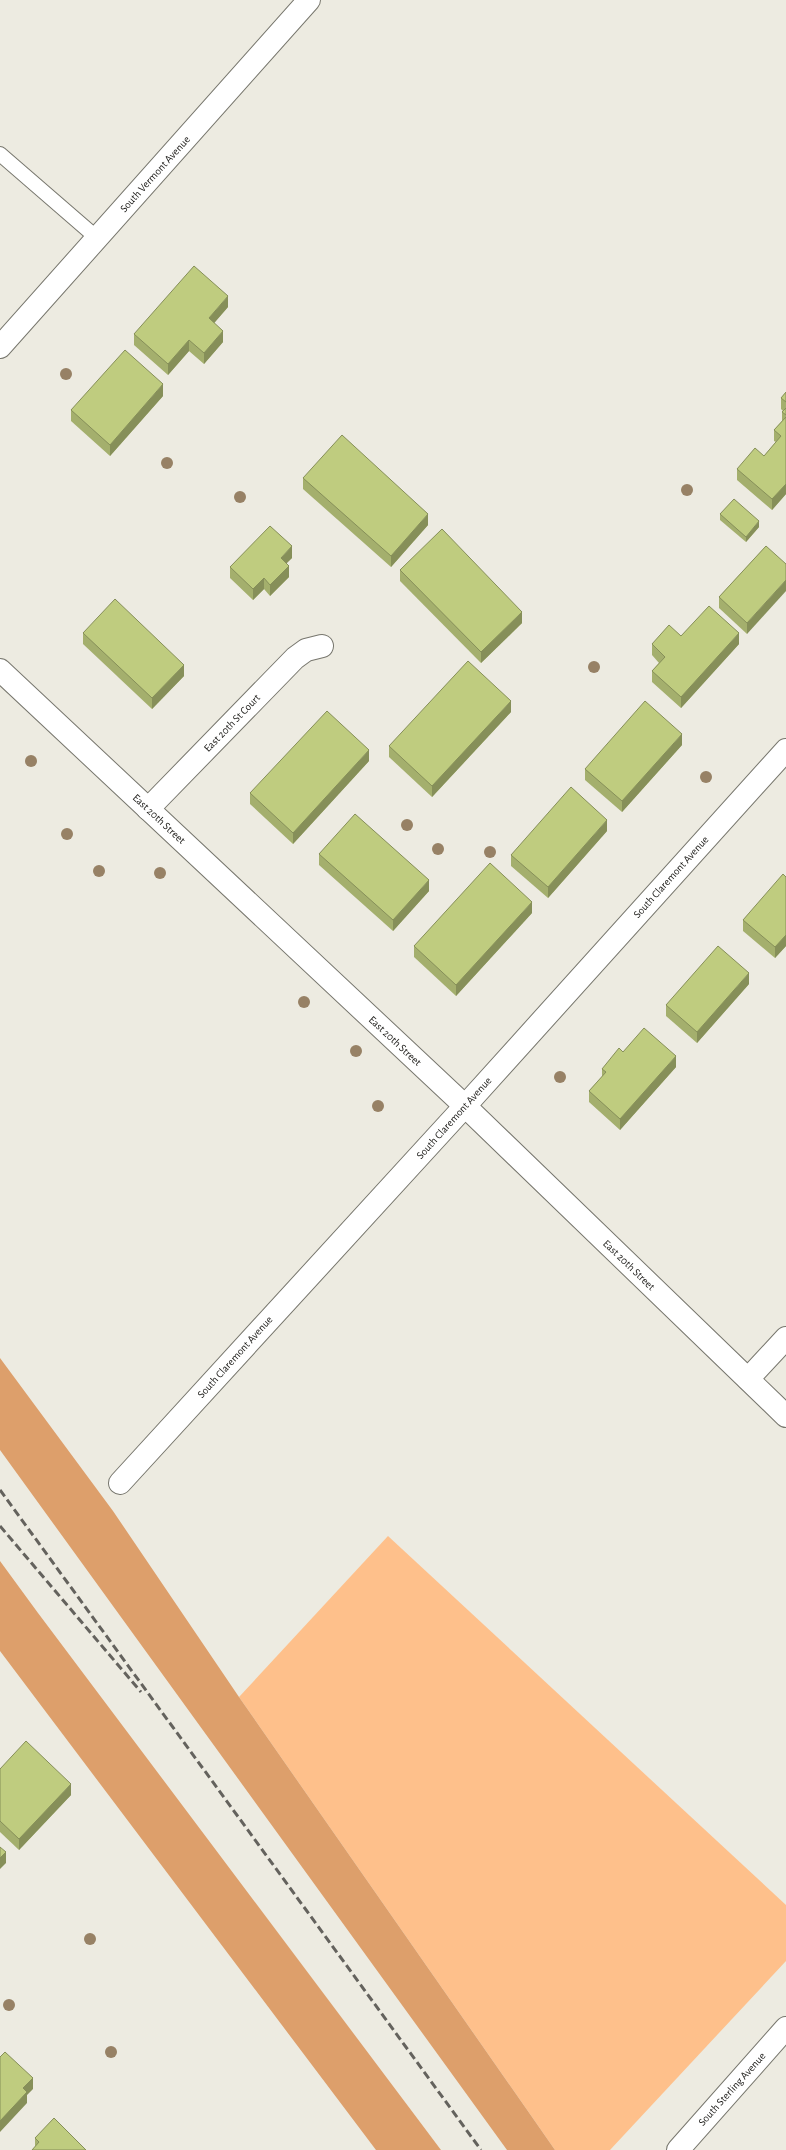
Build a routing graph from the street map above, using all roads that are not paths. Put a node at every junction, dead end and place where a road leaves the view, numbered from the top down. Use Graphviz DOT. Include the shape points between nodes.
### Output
graph roads {
  1 [pos="309,0"];
  2 [pos="0,154"];
  3 [pos="97,238"];
  4 [pos="0,347"];
  5 [pos="322,646"];
  6 [pos="0,670"];
  7 [pos="786,750"];
  8 [pos="148,809"];
  9 [pos="465,1106"];
  10 [pos="786,1338"];
  11 [pos="748,1380"];
  12 [pos="786,1416"];
  13 [pos="120,1484"];
  14 [pos="786,2028"];
  15 [pos="678,2150"];
  1 -- 3 [label="street, South Vermont Avenue"];
  2 -- 3 [label="lane"];
  3 -- 4 [label="street, South Vermont Avenue"];
  5 -- 8 [label="street, East 20th St Court" via="306,650 296,658"];
  6 -- 8 [label="street, East 20th Street"];
  7 -- 9 [label="street, South Claremont Avenue"];
  8 -- 9 [label="street, East 20th Street"];
  9 -- 11 [label="street, East 20th Street"];
  9 -- 13 [label="street, South Claremont Avenue"];
  10 -- 11 [label="street"];
  11 -- 12 [label="street, East 20th Street"];
  14 -- 15 [label="street, South Sterling Avenue"];
}
